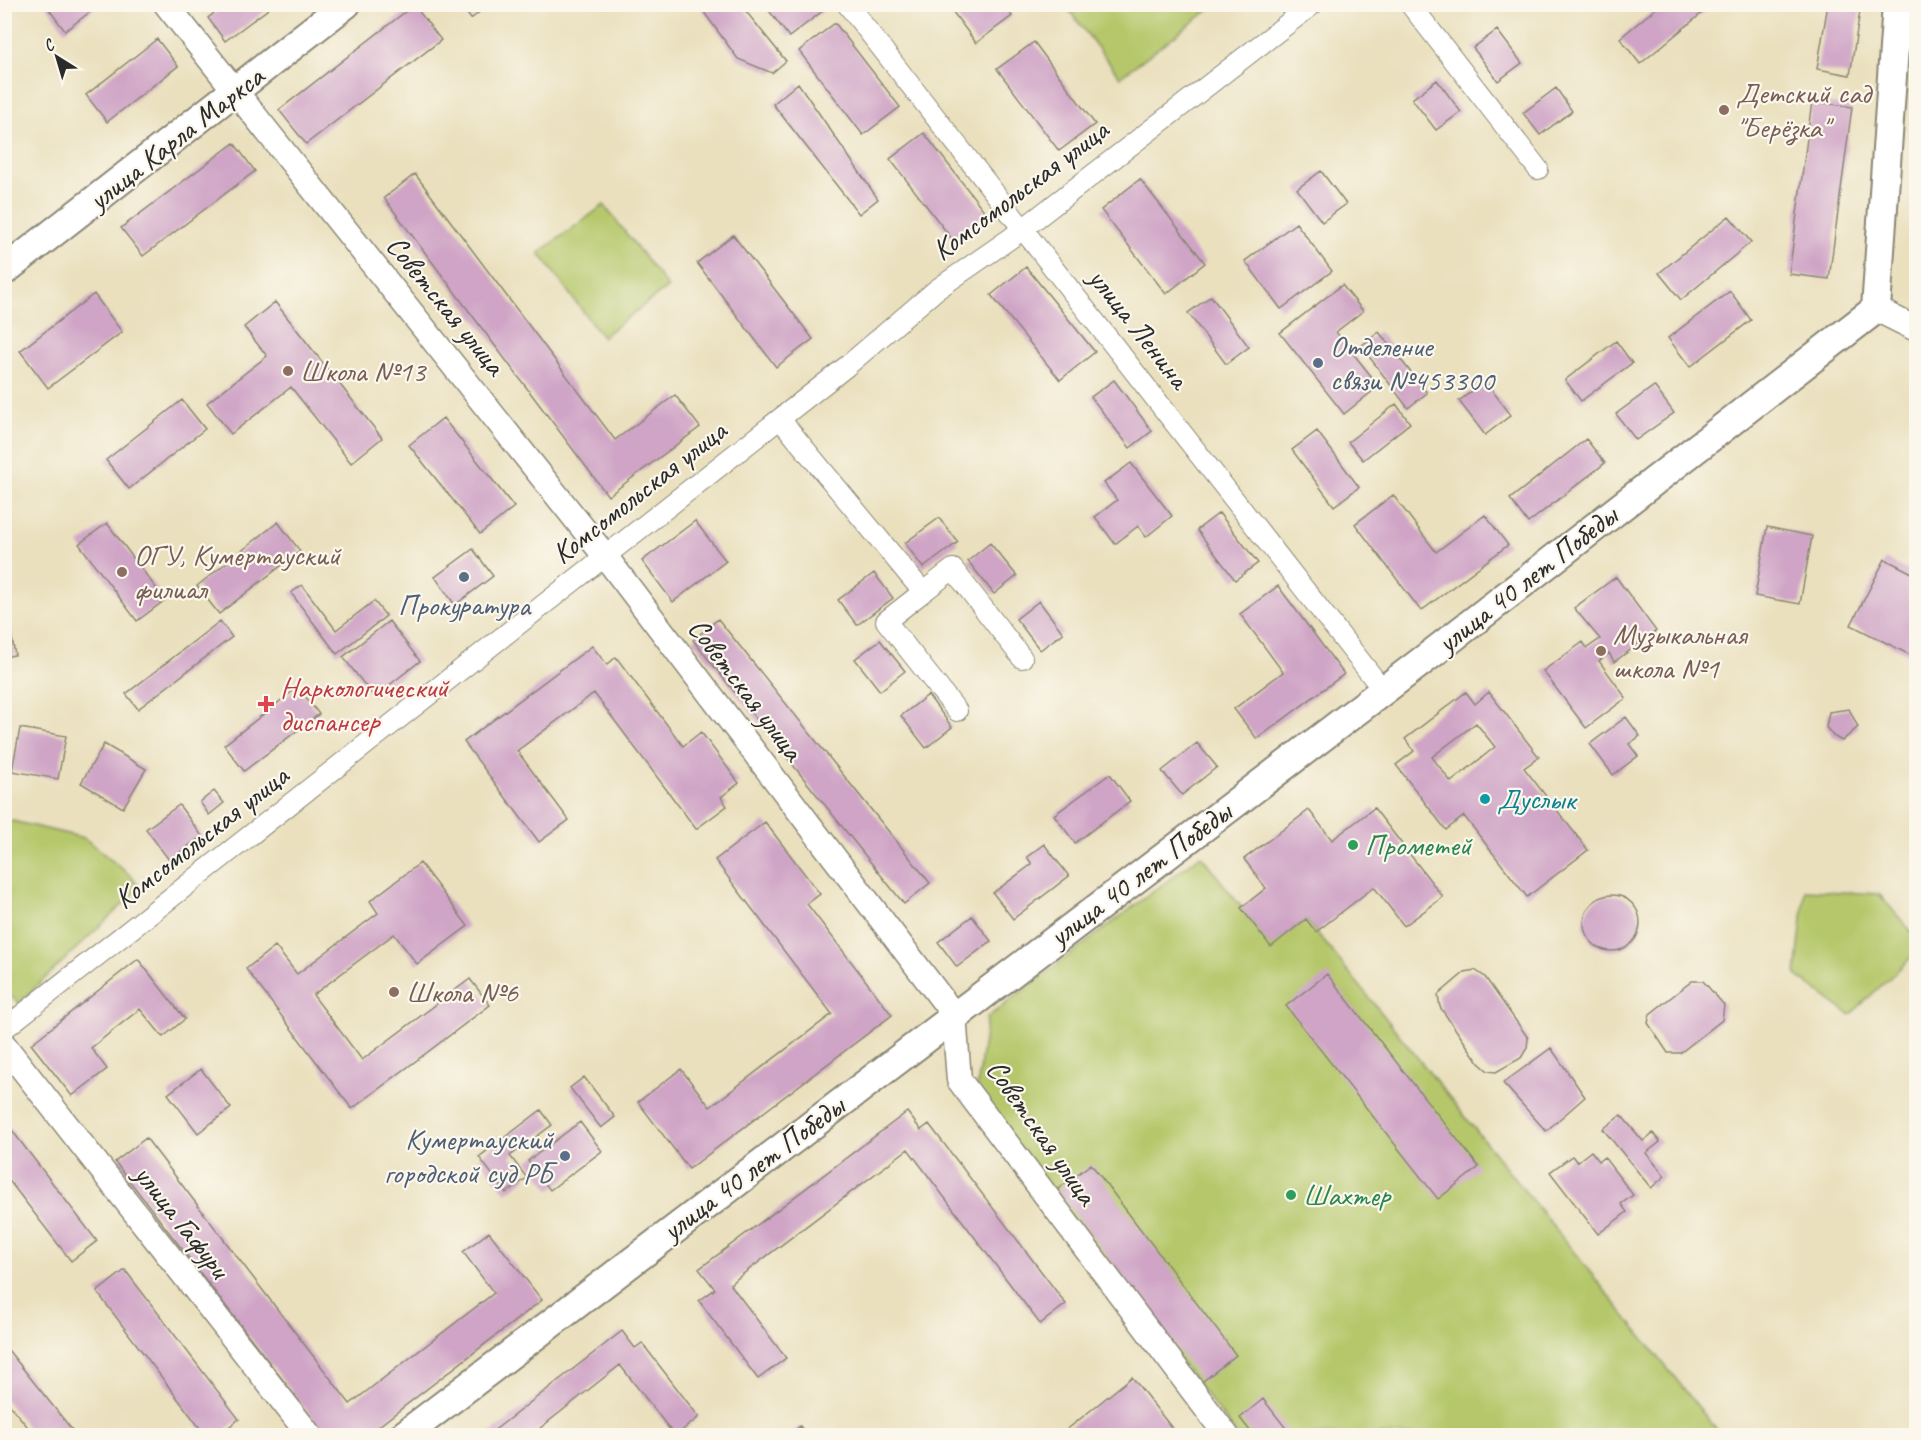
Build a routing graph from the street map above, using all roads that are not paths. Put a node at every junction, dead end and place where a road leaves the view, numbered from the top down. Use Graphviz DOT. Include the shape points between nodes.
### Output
graph roads {
  1 [pos="166,4"];
  2 [pos="346,4"];
  3 [pos="847,4"];
  4 [pos="1312,4"];
  5 [pos="1410,4"];
  6 [pos="1898,4"];
  7 [pos="235,92"];
  8 [pos="1538,169"];
  9 [pos="1023,228"];
  10 [pos="4,271"];
  11 [pos="1875,309"];
  12 [pos="1917,329"];
  13 [pos="780,420"];
  14 [pos="605,556"];
  15 [pos="923,592"];
  16 [pos="1022,658"];
  17 [pos="1383,690"];
  18 [pos="957,711"];
  19 [pos="954,1015"];
  20 [pos="4,1029"];
  21 [pos="4,1045"];
  22 [pos="310,1436"];
  23 [pos="403,1436"];
  24 [pos="1227,1436"];
  1 -- 7 [label="street, Советская улица"];
  2 -- 7 [label="main road, улица Карла Маркса"];
  3 -- 9 [label="street, улица Ленина"];
  4 -- 9 [label="street, Комсомольская улица"];
  5 -- 8 [label="street"];
  6 -- 11 [label="main road"];
  7 -- 10 [label="main road, улица Карла Маркса"];
  7 -- 14 [label="street, Советская улица"];
  9 -- 13 [label="street, Комсомольская улица" via="936,290"];
  9 -- 17 [label="street, улица Ленина"];
  11 -- 12 [label="street"];
  11 -- 17 [label="main road, улица 40 лет Победы"];
  13 -- 14 [label="street, Комсомольская улица"];
  13 -- 15 [label="street"];
  14 -- 19 [label="street, Советская улица"];
  14 -- 20 [label="street, Комсомольская улица"];
  15 -- 16 [label="street" via="953,569"];
  15 -- 18 [label="street" via="886,621"];
  17 -- 19 [label="main road, улица 40 лет Победы"];
  19 -- 23 [label="main road, улица 40 лет Победы"];
  19 -- 24 [label="street, Советская улица" via="959,1080"];
  21 -- 22 [label="street, улица Гафури"];
}
